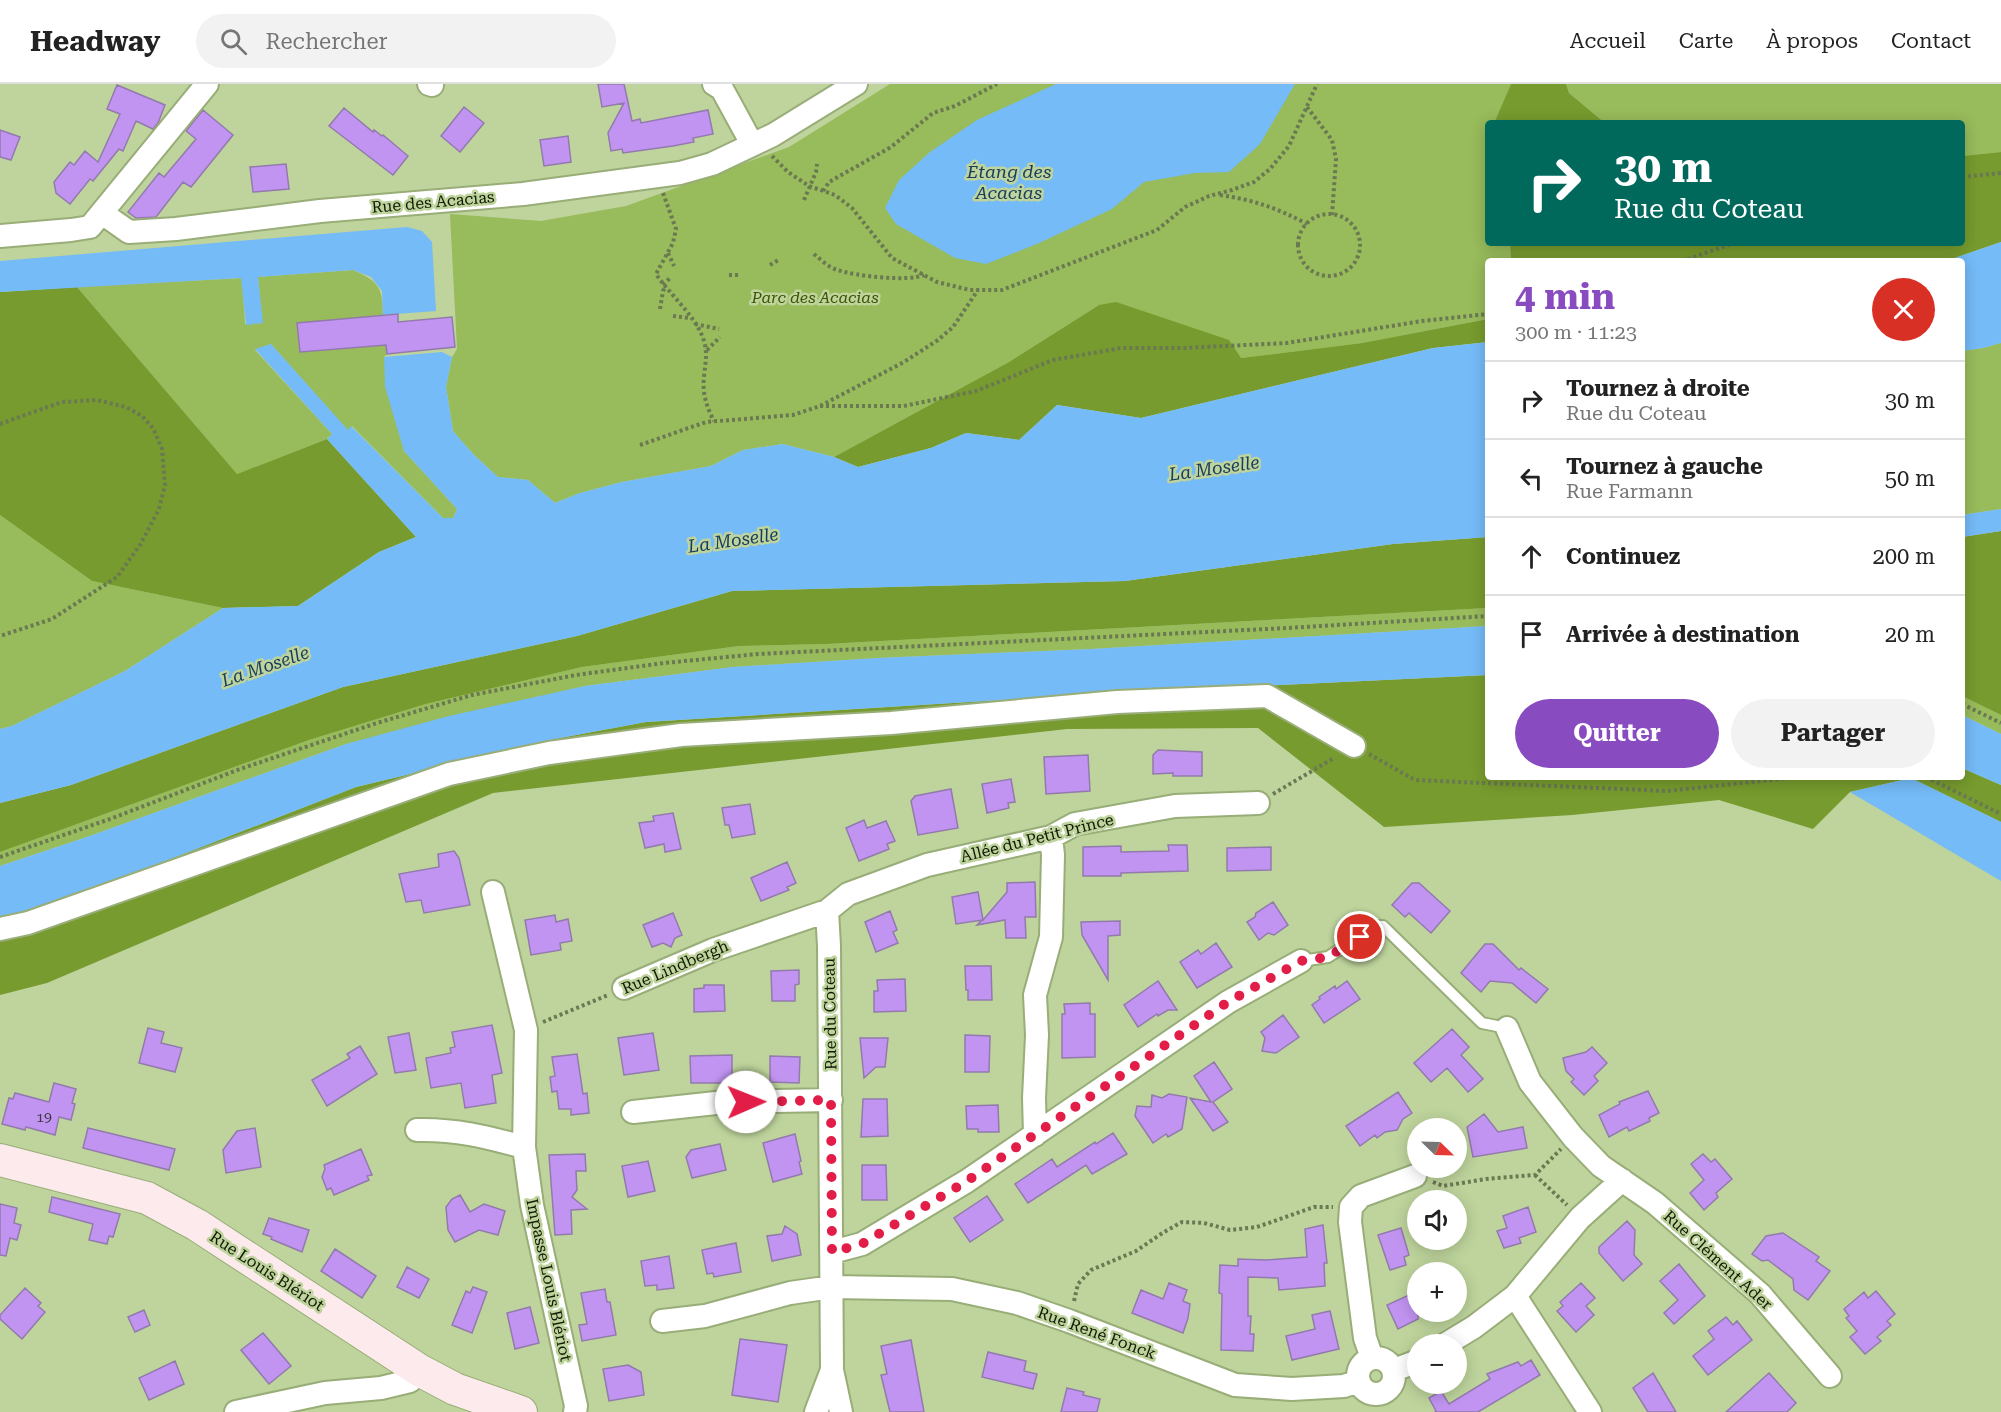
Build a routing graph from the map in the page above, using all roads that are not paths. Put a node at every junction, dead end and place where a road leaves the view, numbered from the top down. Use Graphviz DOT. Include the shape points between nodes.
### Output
graph roads {
  1 [pos="207,84"];
  2 [pos="714,84"];
  3 [pos="856,84"];
  4 [pos="757,142"];
  5 [pos="102,213"];
  6 [pos="0,236"];
  7 [pos="1354,746"];
  8 [pos="1258,802"];
  9 [pos="1051,837"];
  10 [pos="493,892"];
  11 [pos="827,911"];
  12 [pos="0,929"];
  13 [pos="1301,961"];
  14 [pos="624,988"];
  15 [pos="1507,1028"];
  16 [pos="831,1100"];
  17 [pos="633,1112"];
  18 [pos="417,1130"];
  19 [pos="1035,1135"];
  20 [pos="524,1147"];
  21 [pos="0,1160"];
  22 [pos="1410,1178"];
  23 [pos="1622,1180"];
  24 [pos="832,1252"];
  25 [pos="832,1287"];
  26 [pos="1515,1296"];
  27 [pos="662,1321"];
  28 [pos="1462,1334"];
  29 [pos="1372,1358"];
  30 [pos="1407,1365"];
  31 [pos="419,1370"];
  32 [pos="832,1370"];
  33 [pos="1394,1370"];
  34 [pos="1830,1376"];
  35 [pos="1359,1381"];
  36 [pos="1387,1403"];
  37 [pos="236,1412"];
  38 [pos="520,1412"];
  39 [pos="575,1412"];
  40 [pos="816,1412"];
  41 [pos="841,1412"];
  42 [pos="1590,1412"];
  1 -- 5 [label="street"];
  2 -- 4 [label="street"];
  3 -- 4 [label="street, Rue des Acacias"];
  4 -- 5 [label="street, Rue des Acacias" via="712,164 680,172 523,194 129,232"];
  5 -- 6 [label="street" via="90,226"];
  7 -- 12 [label="street" via="1267,696 1117,702 626,742 449,774 28,923"];
  8 -- 9 [label="street, Allée du Petit Prince" via="1175,806 1075,824"];
  9 -- 11 [label="street, Allée du Petit Prince" via="927,865 848,894"];
  9 -- 19 [label="street" via="1051,937 1035,994"];
  10 -- 20 [label="street, Impasse Louis Blériot" via="526,1029"];
  11 -- 14 [label="street, Rue Lindbergh" via="713,950"];
  11 -- 16 [label="street, Rue du Coteau"];
  13 -- 15 [label="lane" via="1328,957 1376,926 1383,926 1482,1023"];
  13 -- 19 [label="street" via="1228,1002"];
  15 -- 23 [label="street, Rue Clément Ader" via="1530,1082 1573,1137 1601,1166"];
  16 -- 17 [label="street" via="725,1102"];
  16 -- 24 [label="street, Rue du Coteau"];
  18 -- 20 [label="street" via="447,1130"];
  19 -- 24 [label="street" via="862,1244"];
  20 -- 39 [label="street, Impasse Louis Blériot" via="532,1205"];
  21 -- 31 [label="street, Rue Louis Blériot" via="147,1198 197,1225"];
  22 -- 29 [label="street" via="1360,1196 1351,1207 1364,1327"];
  23 -- 26 [label="street" via="1580,1218"];
  23 -- 34 [label="street, Rue Clément Ader" via="1655,1203 1760,1294"];
  24 -- 25 [label="street, Rue du Coteau"];
  25 -- 27 [label="street, Rue René Fonck" via="790,1293 705,1316"];
  25 -- 32 [label="street, Rue du Coteau"];
  25 -- 35 [label="street, Rue René Fonck" via="952,1289 1017,1303 1235,1385 1292,1389 1344,1386"];
  26 -- 28 [label="street"];
  26 -- 42 [label="street"];
  29 -- 33 [label="street" via="1385,1360"];
  29 -- 35 [label="street" via="1360,1367"];
  30 -- 33 [label="street"];
  31 -- 37 [label="street" via="410,1380 381,1388 325,1393"];
  31 -- 38 [label="street, Rue Louis Blériot" via="456,1389"];
  32 -- 40 [label="street, Rue du Coteau"];
  32 -- 41 [label="street, Rue du Coteau"];
  33 -- 36 [label="street"];
  35 -- 36 [label="street" via="1361,1387"];
}
